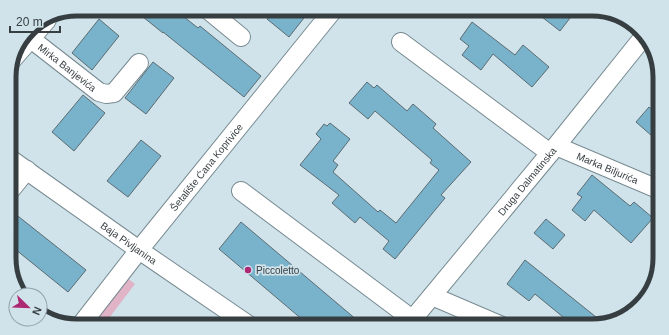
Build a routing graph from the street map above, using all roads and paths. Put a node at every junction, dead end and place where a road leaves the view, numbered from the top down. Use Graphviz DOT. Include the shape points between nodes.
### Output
graph roads {
  1 [pos="216,16"];
  2 [pos="328,16"];
  3 [pos="36,32"];
  4 [pos="241,37"];
  5 [pos="30,39"];
  6 [pos="640,40"];
  7 [pos="401,42"];
  8 [pos="25,45"];
  9 [pos="139,63"];
  10 [pos="553,149"];
  11 [pos="16,163"];
  12 [pos="27,170"];
  13 [pos="16,183"];
  14 [pos="653,187"];
  15 [pos="241,191"];
  16 [pos="139,250"];
  17 [pos="432,296"];
  18 [pos="85,319"];
  19 [pos="240,319"];
  20 [pos="405,319"];
  21 [pos="413,319"];
  22 [pos="486,319"];
  1 -- 4 [label="street"];
  2 -- 16 [label="street, Šetalište Ćana Koprivice"];
  3 -- 5 [label="street"];
  5 -- 8 [label="street"];
  5 -- 9 [label="street, Mirka Banjevića" via="99,92 106,94 114,93"];
  6 -- 10 [label="street, Druga Dalmatinska"];
  7 -- 10 [label="street, Marka Biljurića"];
  10 -- 14 [label="street, Marka Biljurića"];
  10 -- 17 [label="street, Druga Dalmatinska"];
  11 -- 12 [label="street, Baja Pivljanina"];
  12 -- 13 [label="street"];
  12 -- 16 [label="street, Baja Pivljanina"];
  15 -- 20 [label="street"];
  16 -- 18 [label="street, Šetalište Ćana Koprivice"];
  16 -- 19 [label="street, Baja Pivljanina"];
  17 -- 21 [label="street, Druga Dalmatinska"];
  17 -- 22 [label="street"];
}
